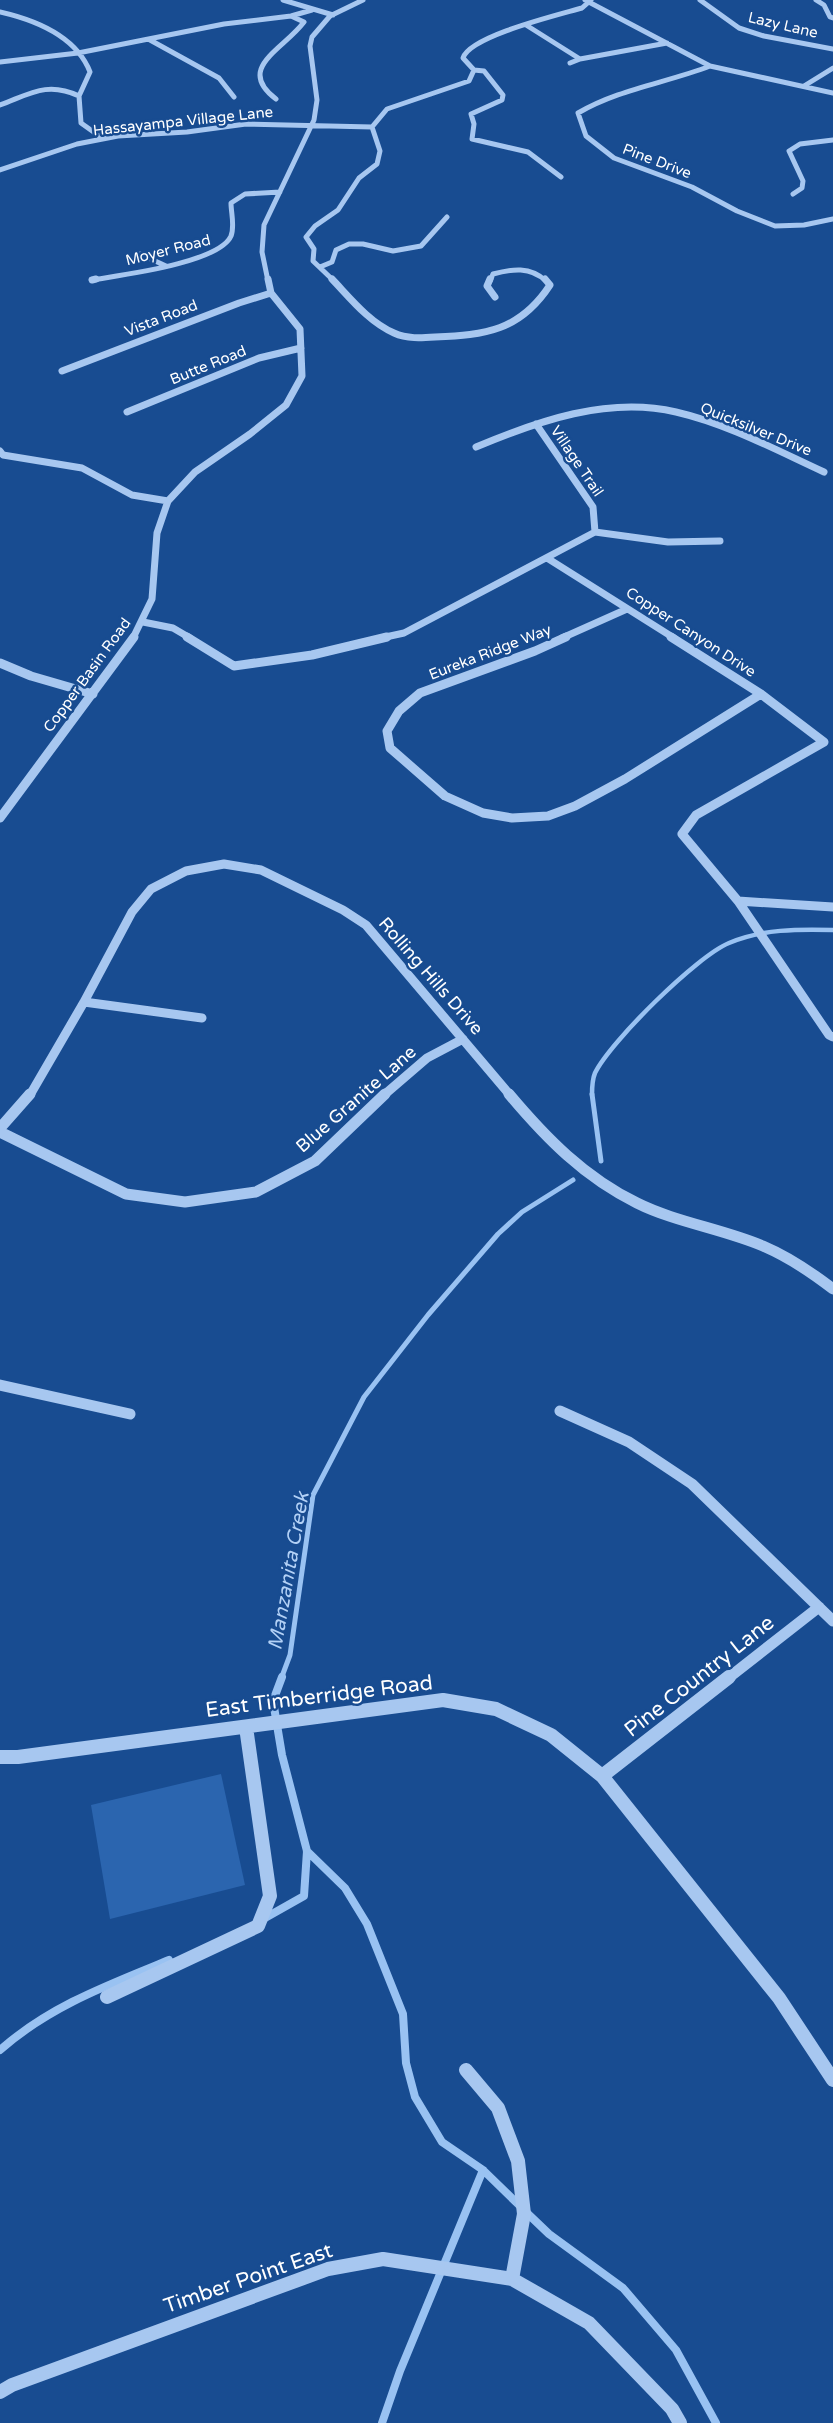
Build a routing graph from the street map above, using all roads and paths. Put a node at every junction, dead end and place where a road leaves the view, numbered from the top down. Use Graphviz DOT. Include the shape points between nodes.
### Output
graph roads {
  1 [pos="283,0"];
  2 [pos="363,0"];
  3 [pos="588,0"];
  4 [pos="700,0"];
  5 [pos="816,0"];
  6 [pos="824,5"];
  7 [pos="833,6"];
  8 [pos="312,10"];
  9 [pos="0,12"];
  10 [pos="333,15"];
  11 [pos="291,16"];
  12 [pos="833,18"];
  13 [pos="526,25"];
  14 [pos="150,40"];
  15 [pos="667,43"];
  16 [pos="833,49"];
  17 [pos="78,53"];
  18 [pos="580,59"];
  19 [pos="0,62"];
  20 [pos="570,63"];
  21 [pos="710,66"];
  22 [pos="833,68"];
  23 [pos="474,70"];
  24 [pos="804,86"];
  25 [pos="833,93"];
  26 [pos="79,96"];
  27 [pos="234,97"];
  28 [pos="276,99"];
  29 [pos="0,105"];
  30 [pos="311,125"];
  31 [pos="372,127"];
  32 [pos="102,138"];
  33 [pos="833,140"];
  34 [pos="0,170"];
  35 [pos="561,177"];
  36 [pos="280,192"];
  37 [pos="794,194"];
  38 [pos="447,217"];
  39 [pos="833,219"];
  40 [pos="140,254"];
  41 [pos="166,266"];
  42 [pos="320,267"];
  43 [pos="92,280"];
  44 [pos="270,293"];
  45 [pos="495,297"];
  46 [pos="301,348"];
  47 [pos="62,371"];
  48 [pos="127,412"];
  49 [pos="536,424"];
  50 [pos="476,447"];
  51 [pos="0,451"];
  52 [pos="824,472"];
  53 [pos="168,501"];
  54 [pos="595,532"];
  55 [pos="720,541"];
  56 [pos="547,558"];
  57 [pos="627,609"];
  58 [pos="143,622"];
  59 [pos="0,663"];
  60 [pos="93,694"];
  61 [pos="761,694"];
  62 [pos="0,818"];
  63 [pos="738,901"];
  64 [pos="833,908"];
  65 [pos="84,1002"];
  66 [pos="202,1018"];
  67 [pos="833,1037"];
  68 [pos="463,1039"];
  69 [pos="0,1128"];
  70 [pos="0,1132"];
  71 [pos="833,1289"];
  72 [pos="0,1384"];
  73 [pos="560,1411"];
  74 [pos="130,1414"];
  75 [pos="819,1607"];
  76 [pos="833,1621"];
  77 [pos="246,1727"];
  78 [pos="0,1757"];
  79 [pos="602,1776"];
  80 [pos="106,1997"];
  81 [pos="466,2070"];
  82 [pos="833,2080"];
  83 [pos="512,2279"];
  84 [pos="0,2392"];
  85 [pos="680,2423"];
  1 -- 8 [label="street"];
  2 -- 10 [label="street, Copper Basin Road"];
  3 -- 13 [label="street" via="587,6"];
  3 -- 15 [label="street"];
  4 -- 16 [label="street, Lazy Lane" via="739,28"];
  5 -- 6 [label="street"];
  6 -- 7 [label="street"];
  6 -- 12 [label="street"];
  8 -- 10 [label="street"];
  8 -- 11 [label="street"];
  9 -- 17 [label="street" via="44,25"];
  10 -- 30 [label="street, Copper Basin Road" via="317,28 310,43 317,100"];
  11 -- 14 [label="street" via="224,24"];
  11 -- 28 [label="street" via="304,22 300,30 263,64 257,75 264,92"];
  13 -- 18 [label="street"];
  13 -- 23 [label="street" via="486,38 465,52 463,58"];
  14 -- 17 [label="street"];
  14 -- 27 [label="street" via="219,78"];
  15 -- 18 [label="street"];
  15 -- 21 [label="street"];
  17 -- 19 [label="street"];
  17 -- 26 [label="street" via="90,72"];
  18 -- 20 [label="street"];
  21 -- 24 [label="street"];
  21 -- 39 [label="street, Pine Drive" via="598,99 578,113 586,136 614,158 692,187 776,226"];
  22 -- 24 [label="street"];
  23 -- 31 [label="street" via="469,81 387,109"];
  23 -- 35 [label="street" via="484,71 503,95 502,100 471,114 472,139 522,149"];
  24 -- 25 [label="street"];
  26 -- 29 [label="street" via="66,89 45,89"];
  26 -- 32 [label="street" via="81,124"];
  30 -- 31 [label="street, Hassayampa Village Lane"];
  30 -- 32 [label="street, Hassayampa Village Lane" via="246,124"];
  30 -- 36 [label="street, Copper Basin Road"];
  31 -- 42 [label="street" via="380,151 377,164 359,177 338,210 306,237 314,249 313,261"];
  32 -- 34 [label="street, Hassayampa Village Lane"];
  33 -- 37 [label="street" via="800,144 789,151 803,181 802,188"];
  36 -- 41 [label="street, Moyer Road" via="244,194 231,203 231,236 222,249"];
  36 -- 44 [label="street, Copper Basin Road" via="264,225 262,243"];
  38 -- 42 [label="street" via="421,246 393,251 349,244 336,250 332,262"];
  40 -- 41 [label="street"];
  41 -- 43 [label="street, Moyer Road"];
  42 -- 45 [label="street" via="376,321 394,334 415,338 474,336 508,324 531,309 550,285 542,275 515,268 493,274 487,286"];
  44 -- 46 [label="street, Copper Basin Road" via="300,329"];
  44 -- 47 [label="street, Vista Road"];
  46 -- 48 [label="street, Butte Road" via="259,358"];
  46 -- 53 [label="street, Copper Basin Road" via="302,376 286,405 195,472"];
  49 -- 50 [label="street, Quicksilver Drive"];
  49 -- 52 [label="street, Quicksilver Drive" via="593,409 653,408 701,419"];
  49 -- 54 [label="street, Village Trail" via="593,507"];
  51 -- 53 [label="street" via="3,455 82,468 132,495"];
  53 -- 58 [label="street, Copper Basin Road" via="157,533 152,599"];
  54 -- 55 [label="street" via="668,542"];
  54 -- 56 [label="street"];
  56 -- 57 [label="street, Copper Canyon Drive"];
  56 -- 58 [label="street" via="404,633 312,655 234,666 173,628"];
  57 -- 61 [label="street, Copper Canyon Drive"];
  57 -- 61 [label="street, Eureka Ridge Way" via="535,651 420,693 399,711 387,731 390,748 446,796 483,813 512,818 548,816 625,779"];
  58 -- 60 [label="street, Copper Basin Road"];
  59 -- 60 [label="street"];
  60 -- 62 [label="street, Copper Basin Road"];
  61 -- 63 [label="street, Copper Canyon Drive" via="824,742 696,815 682,834"];
  63 -- 64 [label="street"];
  63 -- 67 [label="street, Copper Canyon Drive"];
  65 -- 66 [label="street"];
  65 -- 68 [label="street, Rolling Hills Drive" via="132,912 151,890 186,871 224,864 261,870 366,925"];
  65 -- 69 [label="street, Rolling Hills Drive" via="28,1098"];
  68 -- 70 [label="street, Blue Granite Lane" via="427,1058 315,1161 256,1192 185,1203 126,1194"];
  68 -- 71 [label="street, Rolling Hills Drive" via="546,1138 595,1179 638,1204 763,1246 804,1267"];
  72 -- 74 [label="street"];
  73 -- 75 [label="street" via="629,1442 692,1484"];
  75 -- 76 [label="street"];
  75 -- 79 [label="street, Pine Country Lane"];
  77 -- 78 [label="street, East Timberridge Road"];
  77 -- 79 [label="street, East Timberridge Road" via="443,1701 496,1709 551,1735"];
  77 -- 80 [label="street" via="270,1896 258,1926"];
  79 -- 82 [label="street, East Timberridge Road" via="778,1998"];
  81 -- 83 [label="street" via="498,2108 518,2161 524,2214"];
  83 -- 84 [label="street, Timber Point East" via="383,2259 328,2269"];
  83 -- 85 [label="street, Timber Point East" via="589,2323 672,2409"];
}
